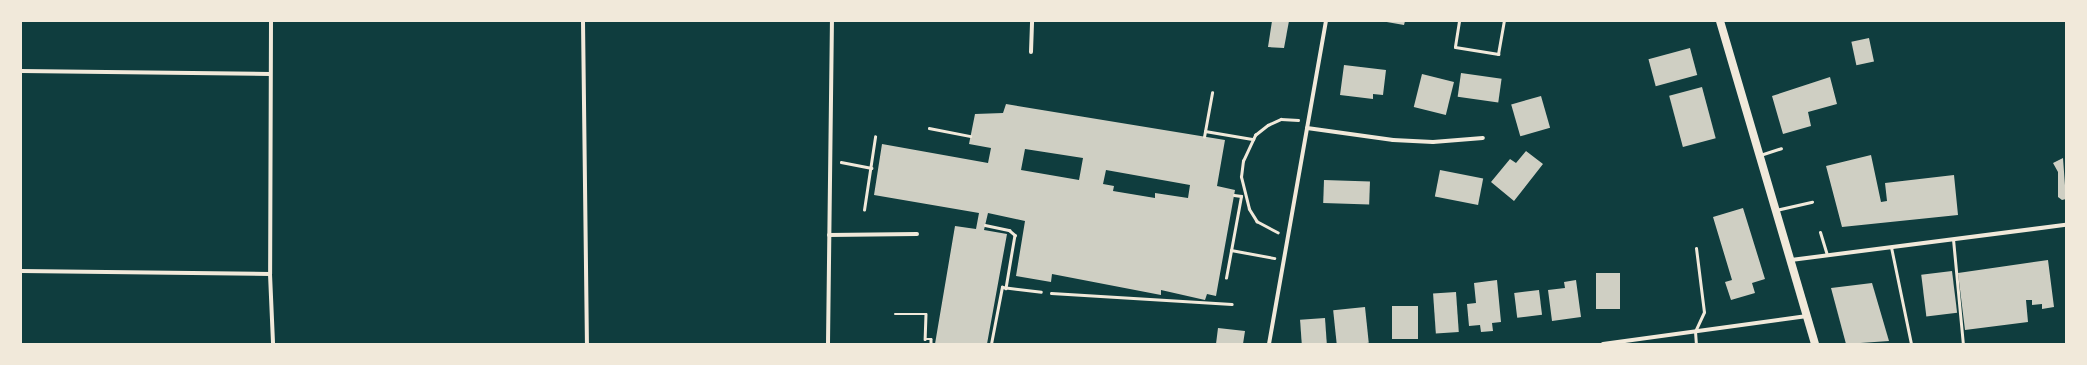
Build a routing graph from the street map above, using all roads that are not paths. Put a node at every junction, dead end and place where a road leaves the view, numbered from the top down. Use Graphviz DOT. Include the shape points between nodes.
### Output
graph roads {
  1 [pos="271,21"];
  2 [pos="583,21"];
  3 [pos="832,21"];
  4 [pos="1032,21"];
  5 [pos="1326,21"];
  6 [pos="1459,21"];
  7 [pos="1504,21"];
  8 [pos="1720,21"];
  9 [pos="1031,52"];
  10 [pos="21,71"];
  11 [pos="270,74"];
  12 [pos="1307,128"];
  13 [pos="1482,138"];
  14 [pos="1781,148"];
  15 [pos="1759,155"];
  16 [pos="1812,202"];
  17 [pos="1776,210"];
  18 [pos="2066,225"];
  19 [pos="1820,232"];
  20 [pos="917,234"];
  21 [pos="829,235"];
  22 [pos="1953,239"];
  23 [pos="1891,247"];
  24 [pos="1696,248"];
  25 [pos="1827,255"];
  26 [pos="1790,260"];
  27 [pos="21,271"];
  28 [pos="270,274"];
  29 [pos="1051,293"];
  30 [pos="1232,304"];
  31 [pos="1807,316"];
  32 [pos="1695,331"];
  33 [pos="1642,339"];
  34 [pos="273,344"];
  35 [pos="587,344"];
  36 [pos="828,344"];
  37 [pos="1269,344"];
  38 [pos="1603,344"];
  39 [pos="1642,344"];
  40 [pos="1696,344"];
  41 [pos="1816,344"];
  42 [pos="1912,344"];
  43 [pos="1963,344"];
  1 -- 11 [label="street"];
  2 -- 35 [label="street"];
  3 -- 21 [label="street"];
  4 -- 9 [label="street"];
  5 -- 12 [label="street"];
  6 -- 7 [label="lane" via="1455,47 1498,54"];
  8 -- 15 [label="main road"];
  10 -- 11 [label="street"];
  11 -- 28 [label="street"];
  12 -- 13 [label="street" via="1386,140 1433,142"];
  12 -- 37 [label="street"];
  14 -- 15 [label="lane"];
  15 -- 17 [label="main road"];
  16 -- 17 [label="lane"];
  17 -- 26 [label="main road"];
  18 -- 22 [label="street"];
  19 -- 25 [label="lane"];
  20 -- 21 [label="street"];
  21 -- 36 [label="street"];
  22 -- 23 [label="street"];
  22 -- 43 [label="lane"];
  23 -- 25 [label="street"];
  23 -- 42 [label="lane"];
  24 -- 32 [label="lane" via="1704,312"];
  25 -- 26 [label="street"];
  26 -- 31 [label="main road"];
  27 -- 28 [label="street"];
  28 -- 34 [label="street"];
  29 -- 30 [label="lane"];
  31 -- 32 [label="street"];
  31 -- 41 [label="main road"];
  32 -- 33 [label="street"];
  32 -- 40 [label="lane"];
  33 -- 38 [label="street"];
  33 -- 39 [label="lane"];
}
